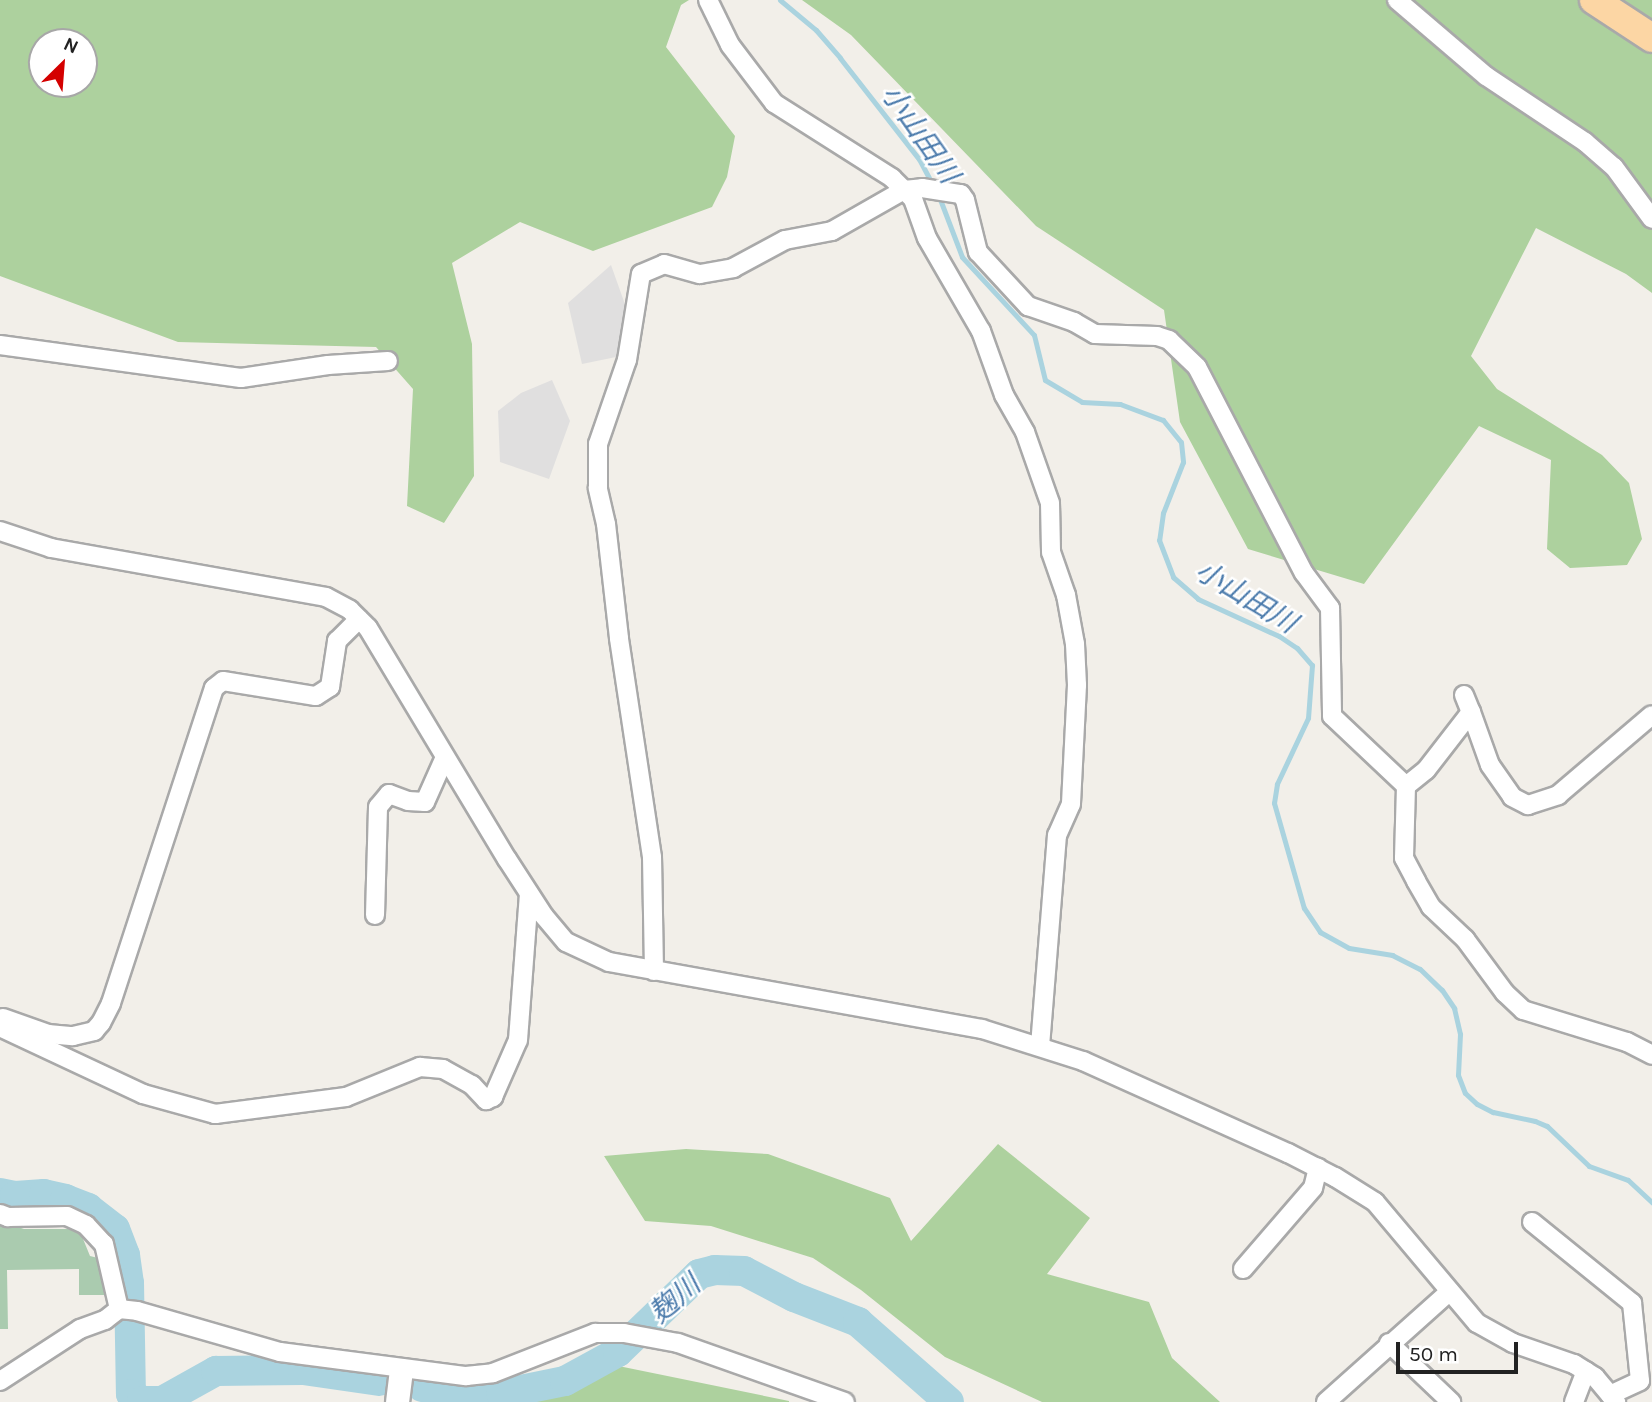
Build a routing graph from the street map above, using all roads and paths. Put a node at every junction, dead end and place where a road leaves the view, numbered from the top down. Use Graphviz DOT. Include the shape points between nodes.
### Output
graph roads {
  1 [pos="708,0"];
  2 [pos="1397,0"];
  3 [pos="1594,0"];
  4 [pos="1652,38"];
  5 [pos="913,189"];
  6 [pos="1652,219"];
  7 [pos="0,345"];
  8 [pos="388,361"];
  9 [pos="0,531"];
  10 [pos="359,619"];
  11 [pos="1652,715"];
  12 [pos="445,757"];
  13 [pos="1406,786"];
  14 [pos="529,894"];
  15 [pos="374,915"];
  16 [pos="654,971"];
  17 [pos="0,1017"];
  18 [pos="0,1027"];
  19 [pos="1040,1046"];
  20 [pos="1652,1055"];
  21 [pos="1318,1168"];
  22 [pos="0,1214"];
  23 [pos="1532,1222"];
  24 [pos="1243,1269"];
  25 [pos="1450,1291"];
  26 [pos="126,1310"];
  27 [pos="1389,1343"];
  28 [pos="401,1370"];
  29 [pos="1586,1371"];
  30 [pos="0,1381"];
  31 [pos="1613,1399"];
  32 [pos="397,1402"];
  33 [pos="845,1402"];
  34 [pos="1326,1402"];
  35 [pos="1451,1402"];
  36 [pos="1574,1402"];
  1 -- 5 [label="street" via="730,45 774,103"];
  2 -- 6 [label="street" via="1486,76 1585,142 1614,167"];
  3 -- 4 [label="main road"];
  5 -- 13 [label="street" via="961,194 978,252 1028,306 1095,334 1169,340 1197,367 1304,573 1330,608 1332,716"];
  5 -- 16 [label="street" via="832,232 785,240 733,268 699,274 664,264 641,274 627,360 598,444 598,488 652,857"];
  5 -- 19 [label="street" via="927,238 981,331 1051,503 1051,552 1066,595 1075,643 1071,804 1057,835"];
  7 -- 8 [label="street" via="241,377"];
  9 -- 10 [label="street" via="51,548 326,597"];
  10 -- 12 [label="street" via="369,628"];
  10 -- 17 [label="street" via="337,640 330,687 316,696 223,681 214,688 111,1003 94,1031 74,1036 48,1034"];
  11 -- 13 [label="street" via="1558,794 1528,805 1512,797 1490,765 1467,704 1426,770"];
  12 -- 14 [label="street"];
  12 -- 15 [label="street" via="425,802 408,802 389,794 378,807"];
  13 -- 20 [label="street" via="1404,858 1431,907 1465,939 1504,993 1523,1010 1628,1042"];
  14 -- 16 [label="street" via="566,942 609,962"];
  14 -- 18 [label="street" via="518,1040 493,1097 486,1100 472,1085 443,1069 420,1067 346,1097 215,1114 143,1094"];
  16 -- 19 [label="street" via="982,1029"];
  19 -- 21 [label="street" via="1083,1061"];
  21 -- 24 [label="street" via="1313,1188"];
  21 -- 25 [label="street" via="1375,1202"];
  22 -- 26 [label="street" via="67,1216 86,1225 104,1244"];
  23 -- 31 [label="street" via="1632,1303 1640,1381"];
  25 -- 27 [label="street"];
  25 -- 29 [label="street" via="1477,1323 1513,1343"];
  26 -- 28 [label="street" via="280,1352"];
  26 -- 30 [label="street" via="80,1329"];
  27 -- 34 [label="street"];
  27 -- 35 [label="street"];
  28 -- 32 [label="street"];
  28 -- 33 [label="street" via="466,1376 493,1373 595,1333 624,1333 678,1343"];
  29 -- 31 [label="street"];
  29 -- 36 [label="street"];
}
